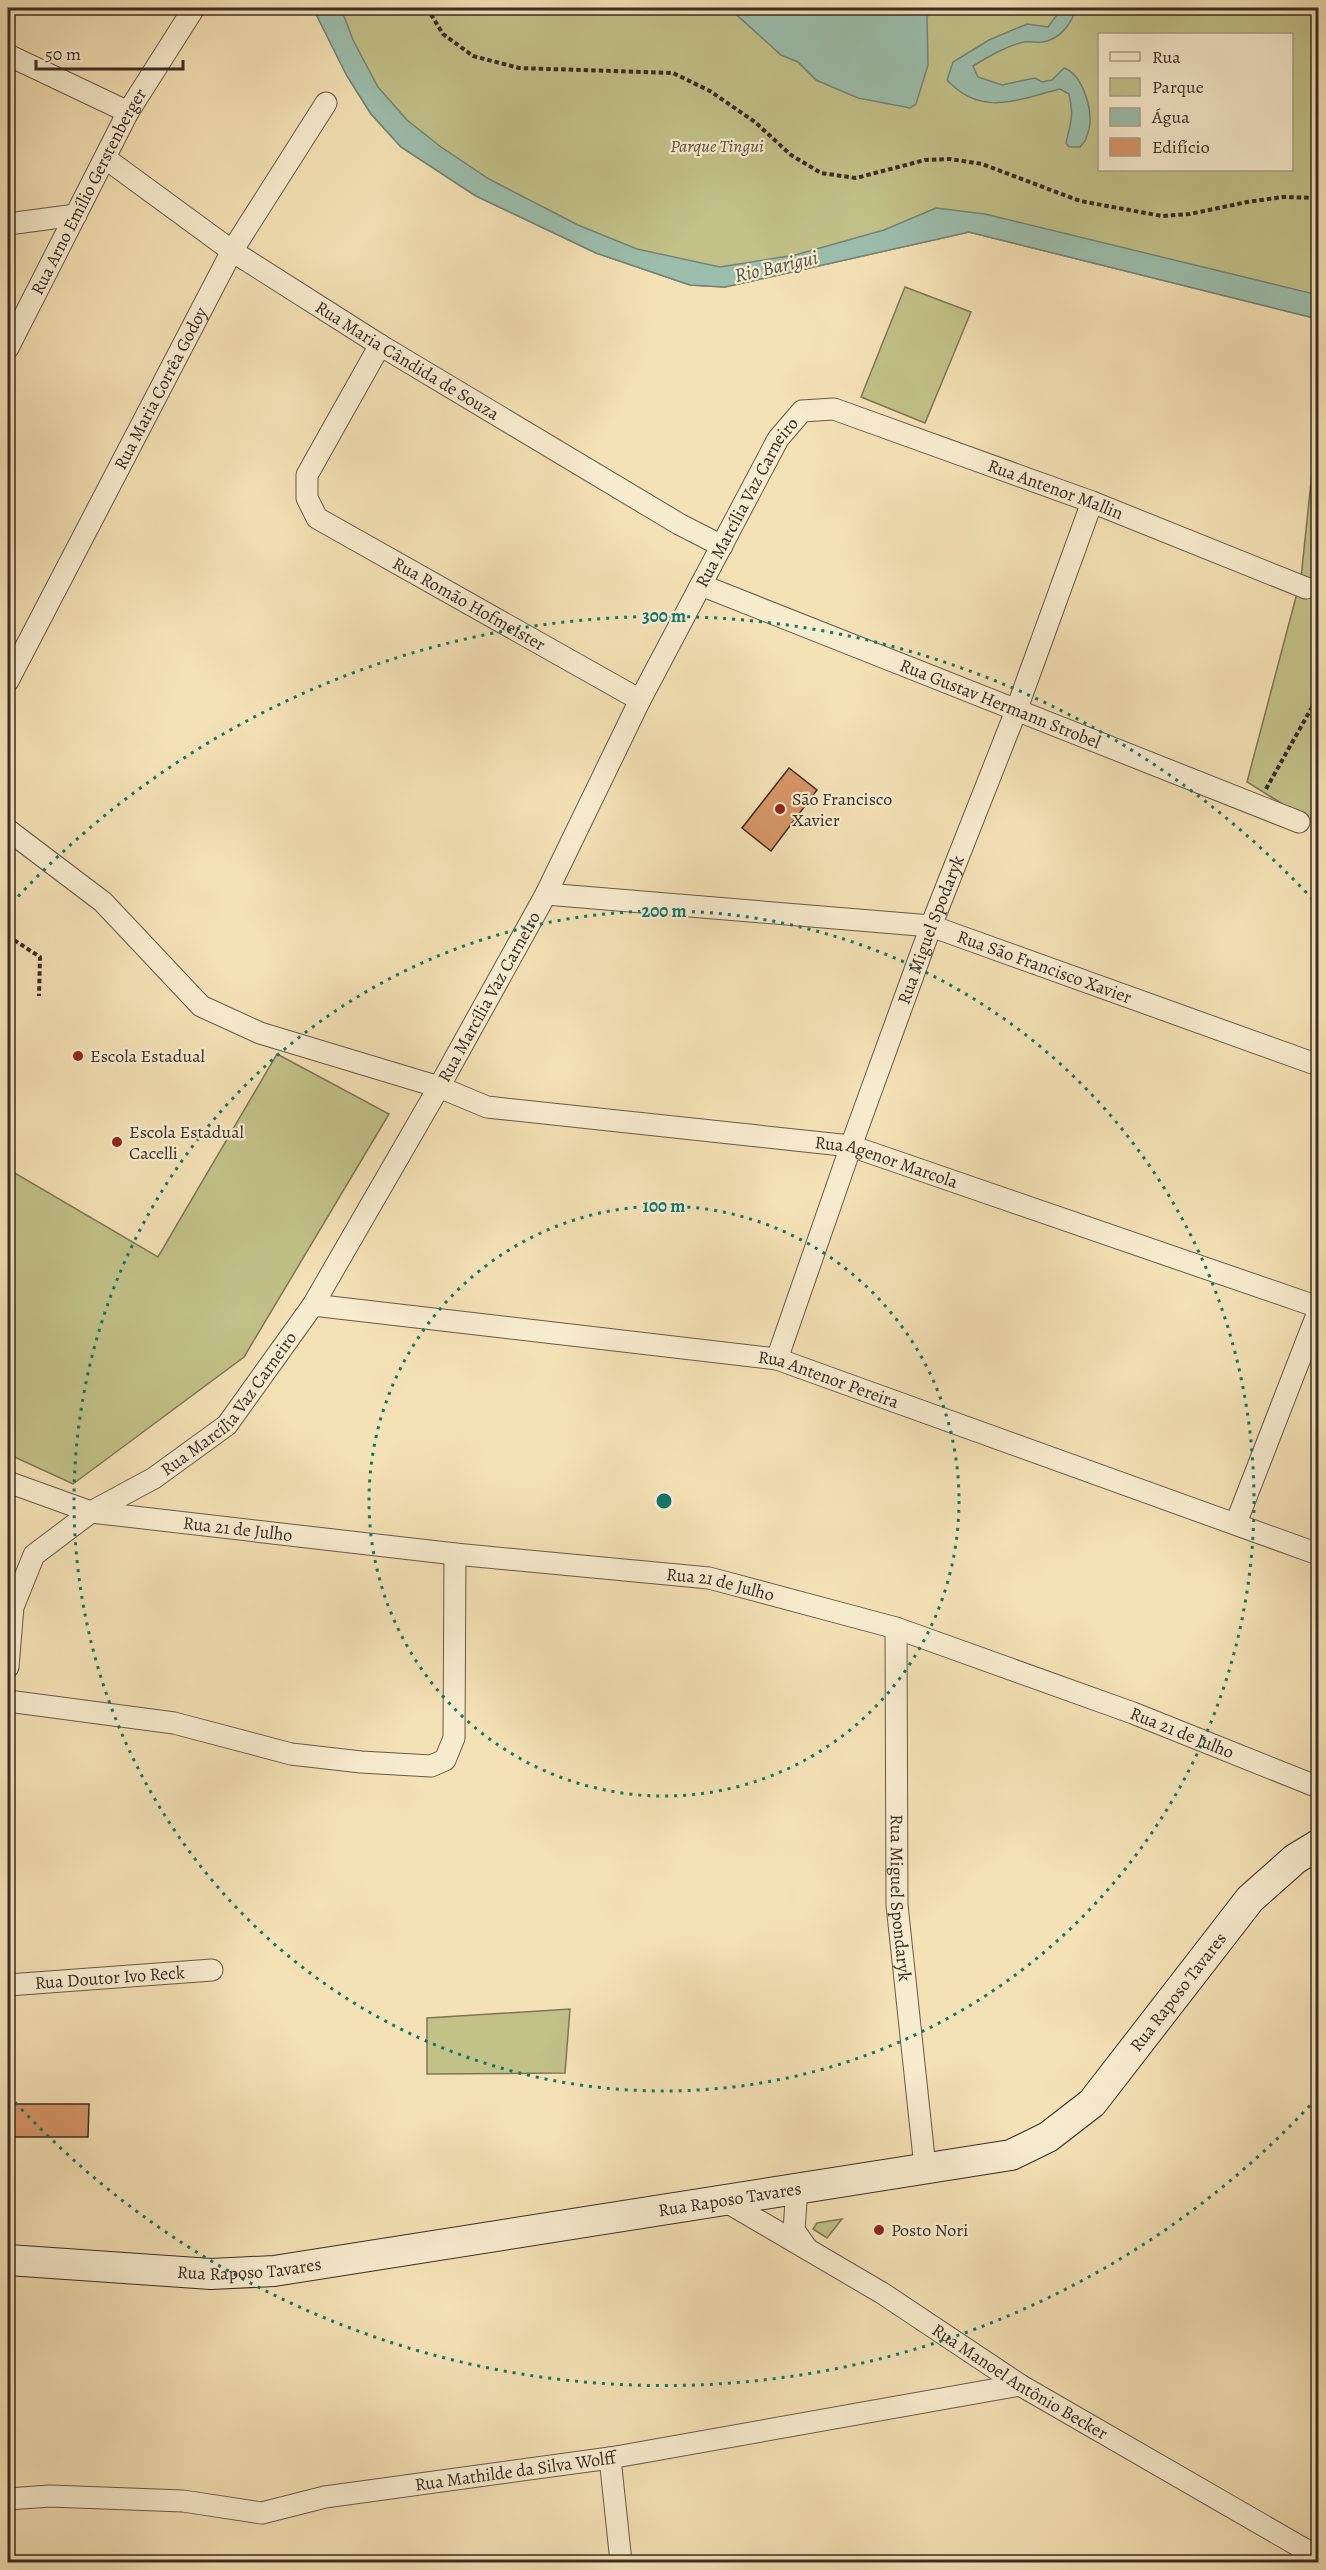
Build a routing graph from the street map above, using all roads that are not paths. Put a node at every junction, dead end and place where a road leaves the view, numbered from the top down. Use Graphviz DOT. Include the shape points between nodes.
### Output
graph roads {
  1 [pos="194,8"];
  2 [pos="8,55"];
  3 [pos="326,103"];
  4 [pos="128,112"];
  5 [pos="105,158"];
  6 [pos="76,214"];
  7 [pos="8,224"];
  8 [pos="232,251"];
  9 [pos="380,345"];
  10 [pos="8,348"];
  11 [pos="802,411"];
  12 [pos="1092,502"];
  13 [pos="722,546"];
  14 [pos="701,585"];
  15 [pos="1306,588"];
  16 [pos="8,681"];
  17 [pos="640,700"];
  18 [pos="1016,711"];
  19 [pos="1299,822"];
  20 [pos="8,830"];
  21 [pos="546,894"];
  22 [pos="931,926"];
  23 [pos="1318,1065"];
  24 [pos="439,1087"];
  25 [pos="850,1146"];
  26 [pos="313,1305"];
  27 [pos="1318,1307"];
  28 [pos="1318,1312"];
  29 [pos="777,1359"];
  30 [pos="8,1482"];
  31 [pos="91,1512"];
  32 [pos="1236,1523"];
  33 [pos="455,1554"];
  34 [pos="1318,1554"];
  35 [pos="896,1628"];
  36 [pos="8,1667"];
  37 [pos="8,1701"];
  38 [pos="1318,1787"];
  39 [pos="1318,1845"];
  40 [pos="212,1970"];
  41 [pos="8,1985"];
  42 [pos="925,2167"];
  43 [pos="797,2188"];
  44 [pos="725,2201"];
  45 [pos="806,2247"];
  46 [pos="8,2260"];
  47 [pos="1020,2385"];
  48 [pos="610,2458"];
  49 [pos="8,2499"];
  50 [pos="1318,2557"];
  51 [pos="621,2562"];
  1 -- 4 [label="street, Rua Arno Emílio Gerstenberger"];
  2 -- 4 [label="street"];
  3 -- 8 [label="street, Rua Maria Corrêa Godoy"];
  4 -- 5 [label="street, Rua Arno Emílio Gerstenberger"];
  5 -- 6 [label="street, Rua Arno Emílio Gerstenberger"];
  5 -- 8 [label="street, Rua Maria Cândida de Souza"];
  6 -- 7 [label="street"];
  6 -- 10 [label="street, Rua Arno Emílio Gerstenberger"];
  8 -- 9 [label="street, Rua Maria Cândida de Souza"];
  8 -- 16 [label="street, Rua Maria Corrêa Godoy"];
  9 -- 13 [label="street, Rua Maria Cândida de Souza"];
  9 -- 17 [label="street, Rua Romão Hofmeister" via="307,475 307,498 317,518"];
  11 -- 12 [label="street, Rua Antenor Mallin" via="834,409"];
  11 -- 13 [label="street, Rua Marcília Vaz Carneiro" via="778,439"];
  12 -- 15 [label="street, Rua Antenor Mallin"];
  12 -- 18 [label="street, Rua Miguel Spodaryk"];
  13 -- 14 [label="street, Rua Marcília Vaz Carneiro"];
  14 -- 17 [label="street, Rua Marcília Vaz Carneiro"];
  14 -- 18 [label="street, Rua Gustav Hermann Strobel"];
  17 -- 21 [label="street, Rua Marcília Vaz Carneiro"];
  18 -- 19 [label="street, Rua Gustav Hermann Strobel"];
  18 -- 22 [label="street, Rua Miguel Spodaryk"];
  20 -- 24 [label="street, Rua Agenor Marcola" via="103,902 201,1006 260,1033"];
  21 -- 22 [label="street, Rua São Francisco Xavier"];
  21 -- 24 [label="street, Rua Marcília Vaz Carneiro"];
  22 -- 23 [label="street, Rua São Francisco Xavier"];
  22 -- 25 [label="street, Rua Miguel Spodaryk"];
  24 -- 25 [label="street, Rua Agenor Marcola" via="487,1107"];
  24 -- 26 [label="street, Rua Marcília Vaz Carneiro"];
  25 -- 27 [label="street, Rua Agenor Marcola"];
  25 -- 29 [label="street, Rua Miguel Spodaryk"];
  26 -- 29 [label="street, Rua Antenor Pereira"];
  26 -- 31 [label="street, Rua Marcília Vaz Carneiro" via="227,1425 154,1478"];
  28 -- 32 [label="street"];
  29 -- 32 [label="street, Rua Antenor Pereira"];
  30 -- 31 [label="street"];
  31 -- 33 [label="street, Rua 21 de Julho"];
  31 -- 36 [label="street, Rua Marcília Vaz Carneiro" via="34,1555 14,1607"];
  32 -- 34 [label="street, Rua Antenor Pereira"];
  33 -- 35 [label="street, Rua 21 de Julho" via="709,1578"];
  33 -- 37 [label="street" via="454,1738 445,1760 431,1766 291,1754 174,1724"];
  35 -- 38 [label="street, Rua 21 de Julho" via="1133,1713"];
  35 -- 42 [label="street, Rua Miguel Spondaryk" via="897,1905"];
  39 -- 42 [label="main road, Rua Raposo Tavares" via="1295,1859 1250,1899 1092,2103 1048,2137 1011,2155"];
  40 -- 41 [label="street, Rua Doutor Ivo Reck"];
  42 -- 43 [label="main road, Rua Raposo Tavares"];
  43 -- 44 [label="main road, Rua Raposo Tavares"];
  43 -- 45 [label="street" via="794,2230"];
  44 -- 45 [label="street, Rua Manoel Antônio Becker"];
  44 -- 46 [label="main road, Rua Raposo Tavares" via="274,2271 211,2274"];
  45 -- 47 [label="street, Rua Manoel Antônio Becker"];
  47 -- 48 [label="street, Rua Mathilde da Silva Wolff"];
  47 -- 50 [label="street, Rua Manoel Antônio Becker"];
  48 -- 49 [label="street, Rua Mathilde da Silva Wolff" via="325,2497 262,2513 183,2501 50,2496"];
  48 -- 51 [label="street"];
}
